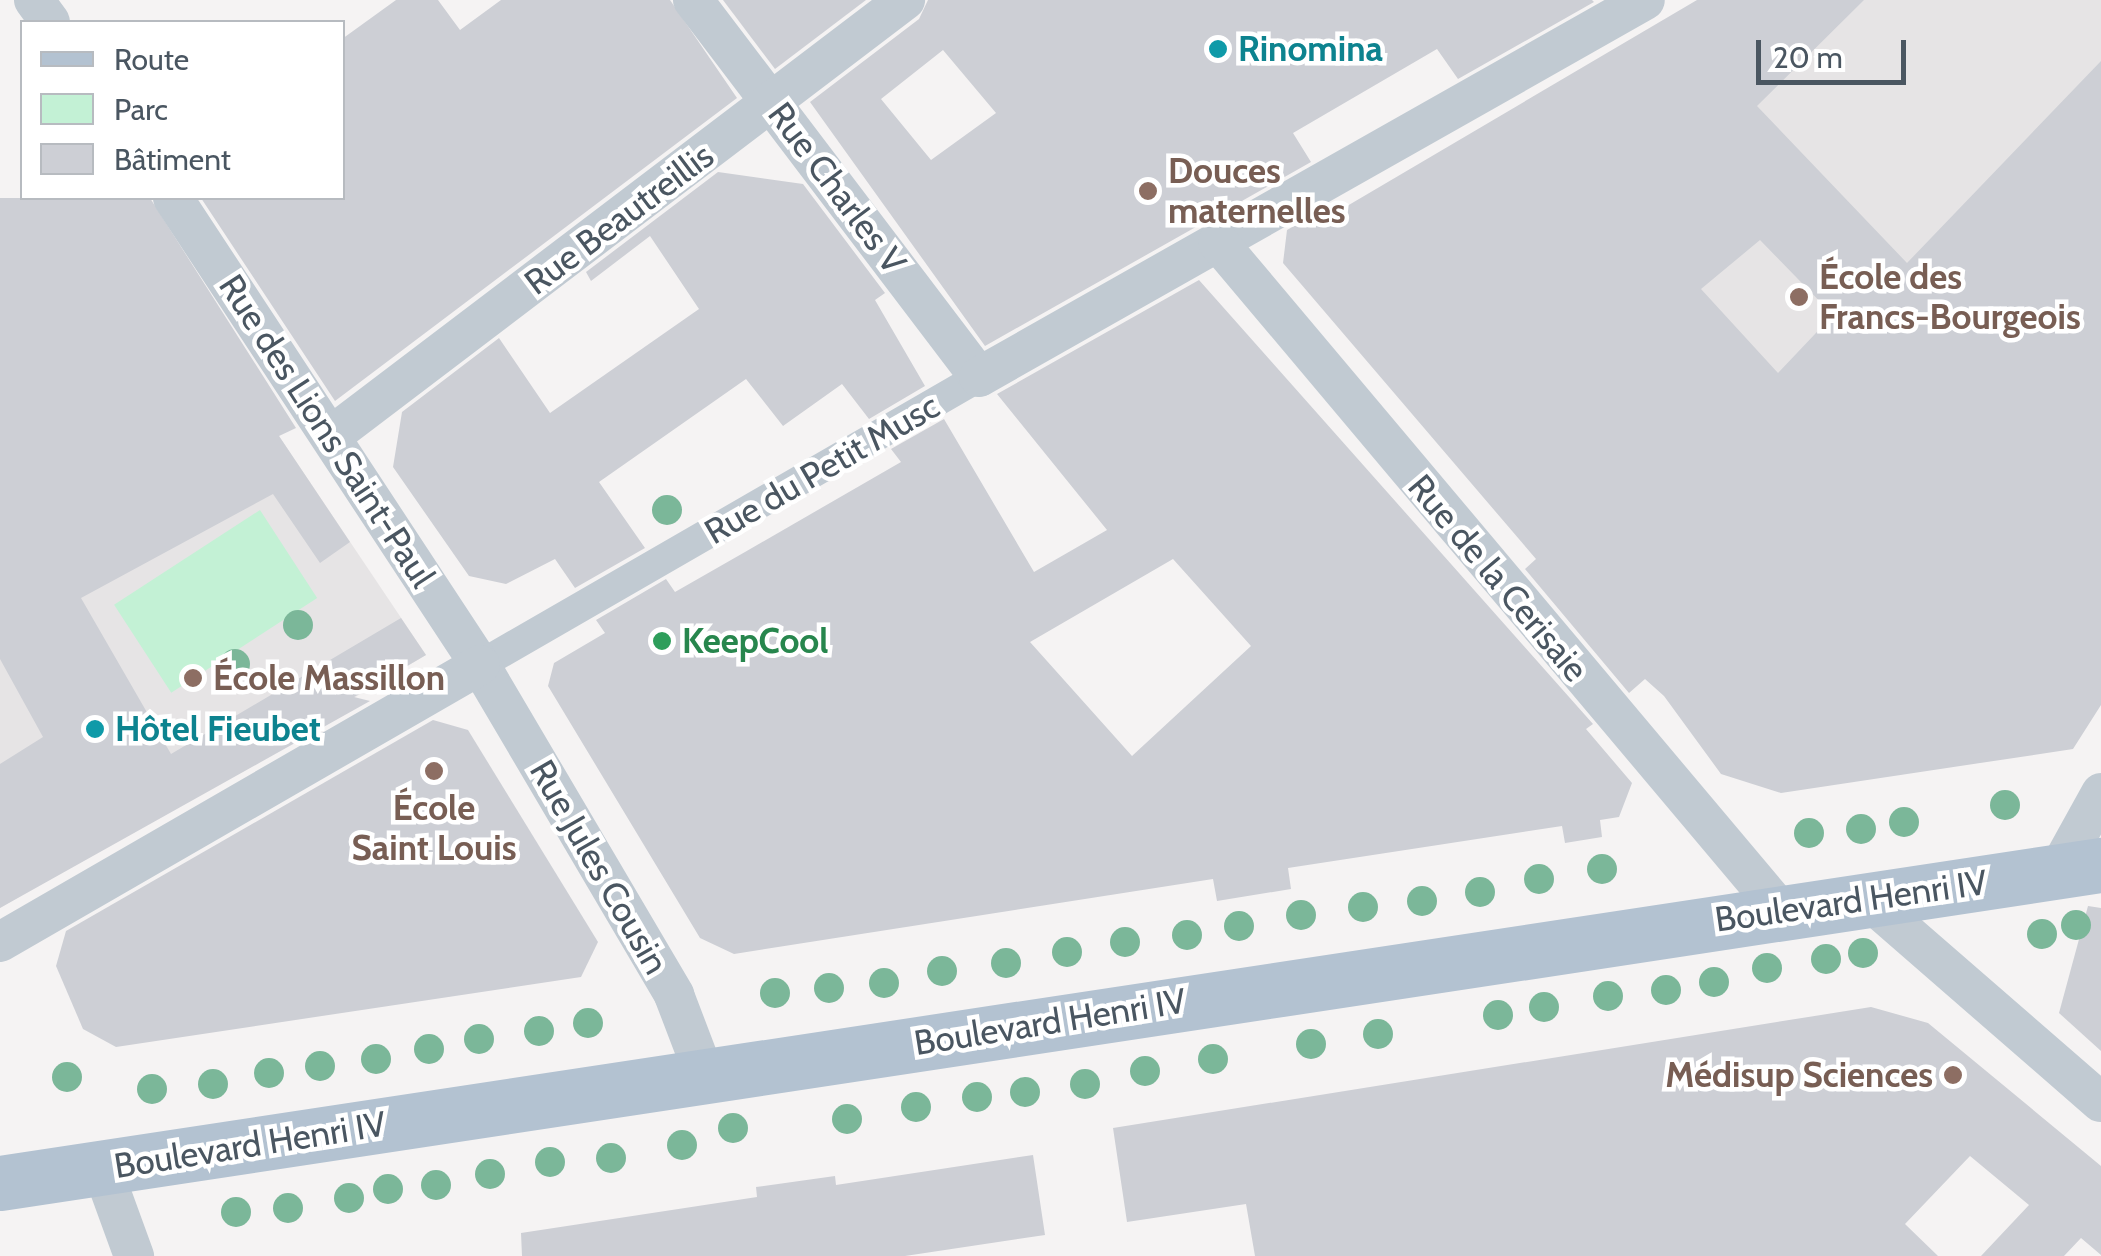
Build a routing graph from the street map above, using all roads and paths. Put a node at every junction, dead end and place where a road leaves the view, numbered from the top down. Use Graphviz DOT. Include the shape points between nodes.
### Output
graph roads {
  1 [pos="694,0"];
  2 [pos="905,0"];
  3 [pos="1645,0"];
  4 [pos="774,104"];
  5 [pos="174,200"];
  6 [pos="1218,242"];
  7 [pos="979,377"];
  8 [pos="330,436"];
  9 [pos="480,665"];
  10 [pos="2101,794"];
  11 [pos="2080,868"];
  12 [pos="1866,898"];
  13 [pos="1780,911"];
  14 [pos="0,942"];
  15 [pos="704,1076"];
  16 [pos="2101,1102"];
  17 [pos="102,1168"];
  18 [pos="0,1183"];
  19 [pos="134,1256"];
  1 -- 4 [label="street, Rue Charles V"];
  2 -- 4 [label="street, Rue Beautreillis"];
  3 -- 6 [label="street, Rue du Petit Musc"];
  4 -- 7 [label="street, Rue Charles V"];
  4 -- 8 [label="street, Rue Beautreillis"];
  5 -- 8 [label="street, Rue des Lions Saint-Paul"];
  6 -- 7 [label="street, Rue du Petit Musc"];
  6 -- 13 [label="street, Rue de la Cerisaie"];
  7 -- 9 [label="street, Rue du Petit Musc"];
  8 -- 9 [label="street, Rue des Lions Saint-Paul"];
  9 -- 14 [label="street, Rue du Petit Musc"];
  9 -- 15 [label="street, Rue Jules Cousin" via="674,995"];
  10 -- 11 [label="street"];
  11 -- 12 [label="main road, Boulevard Henri IV"];
  12 -- 13 [label="main road, Boulevard Henri IV"];
  12 -- 16 [label="street"];
  13 -- 15 [label="main road, Boulevard Henri IV"];
  15 -- 17 [label="main road, Boulevard Henri IV"];
  17 -- 18 [label="main road, Boulevard Henri IV"];
  17 -- 19 [label="street"];
}
